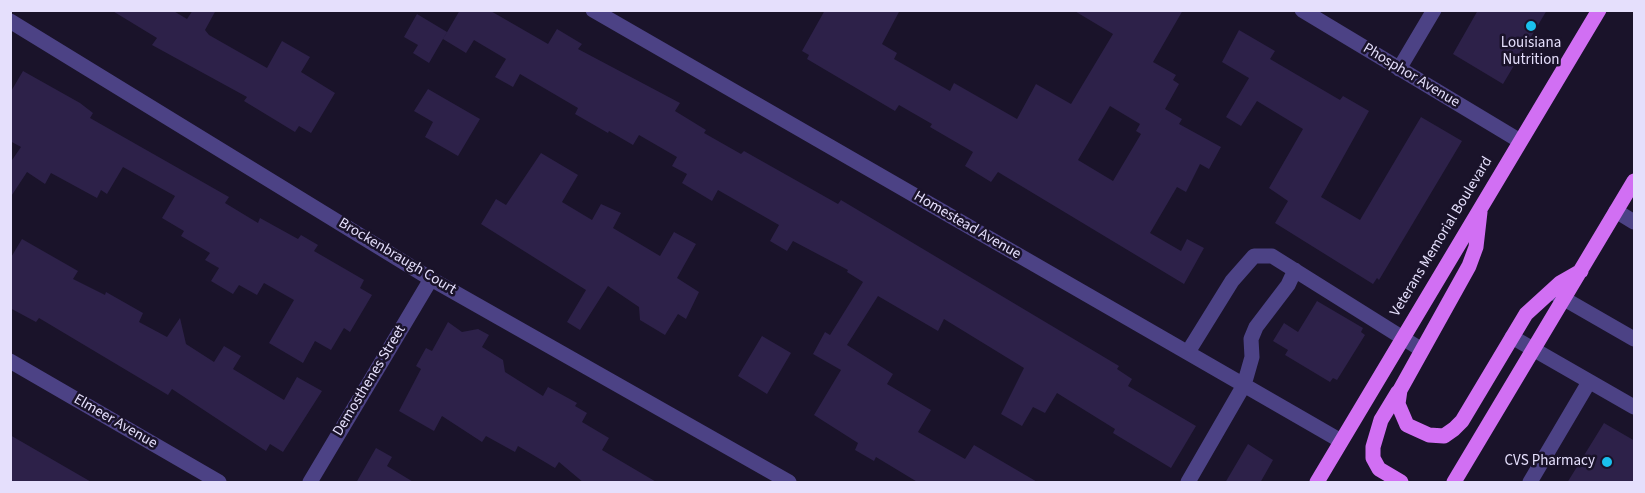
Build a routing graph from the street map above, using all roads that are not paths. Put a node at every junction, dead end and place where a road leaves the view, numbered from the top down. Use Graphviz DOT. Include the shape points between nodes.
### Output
graph roads {
  1 [pos="593,10"];
  2 [pos="1302,10"];
  3 [pos="1434,10"];
  4 [pos="1599,10"];
  5 [pos="10,21"];
  6 [pos="1399,69"];
  7 [pos="1520,141"];
  8 [pos="1635,181"];
  9 [pos="1481,206"];
  10 [pos="1617,212"];
  11 [pos="1635,222"];
  12 [pos="1295,270"];
  13 [pos="431,279"];
  14 [pos="1558,295"];
  15 [pos="1512,337"];
  16 [pos="1403,338"];
  17 [pos="1635,339"];
  18 [pos="1534,349"];
  19 [pos="1422,350"];
  20 [pos="1188,352"];
  21 [pos="10,361"];
  22 [pos="1589,382"];
  23 [pos="1244,385"];
  24 [pos="1400,390"];
  25 [pos="1635,407"];
  26 [pos="1341,441"];
  27 [pos="219,483"];
  28 [pos="310,483"];
  29 [pos="789,483"];
  30 [pos="1188,483"];
  31 [pos="1317,483"];
  32 [pos="1401,483"];
  33 [pos="1454,483"];
  34 [pos="1530,483"];
  1 -- 20 [label="street, Homestead Avenue"];
  2 -- 6 [label="street, Phosphor Avenue"];
  3 -- 6 [label="street"];
  4 -- 7 [label="main road, Veterans Memorial Boulevard"];
  5 -- 13 [label="street, Brockenbraugh Court"];
  6 -- 7 [label="street, Phosphor Avenue"];
  7 -- 9 [label="main road, Veterans Memorial Boulevard"];
  8 -- 10 [label="main road"];
  9 -- 16 [label="main road, Veterans Memorial Boulevard"];
  9 -- 19 [label="main road" via="1476,247 1469,266"];
  10 -- 11 [label="street"];
  10 -- 14 [label="main road" via="1581,271"];
  12 -- 16 [label="street"];
  12 -- 20 [label="street" via="1272,256 1254,256 1232,281"];
  12 -- 23 [label="street" via="1251,339 1252,357"];
  13 -- 28 [label="street, Demosthenes Street"];
  13 -- 29 [label="street, Brockenbraugh Court"];
  14 -- 15 [label="main road" via="1526,314"];
  14 -- 17 [label="street"];
  14 -- 18 [label="main road"];
  15 -- 18 [label="street"];
  15 -- 24 [label="main road" via="1462,421 1444,436 1429,435 1407,425 1398,405"];
  16 -- 19 [label="street"];
  16 -- 26 [label="main road, Veterans Memorial Boulevard"];
  18 -- 22 [label="street"];
  18 -- 33 [label="main road"];
  19 -- 24 [label="main road"];
  20 -- 23 [label="street, Homestead Avenue"];
  21 -- 27 [label="street, Elmeer Avenue"];
  22 -- 25 [label="street"];
  22 -- 34 [label="street"];
  23 -- 26 [label="street, Homestead Avenue"];
  23 -- 30 [label="street"];
  24 -- 32 [label="main road" via="1381,420 1372,447 1378,469"];
  26 -- 31 [label="main road, Veterans Memorial Boulevard"];
}
